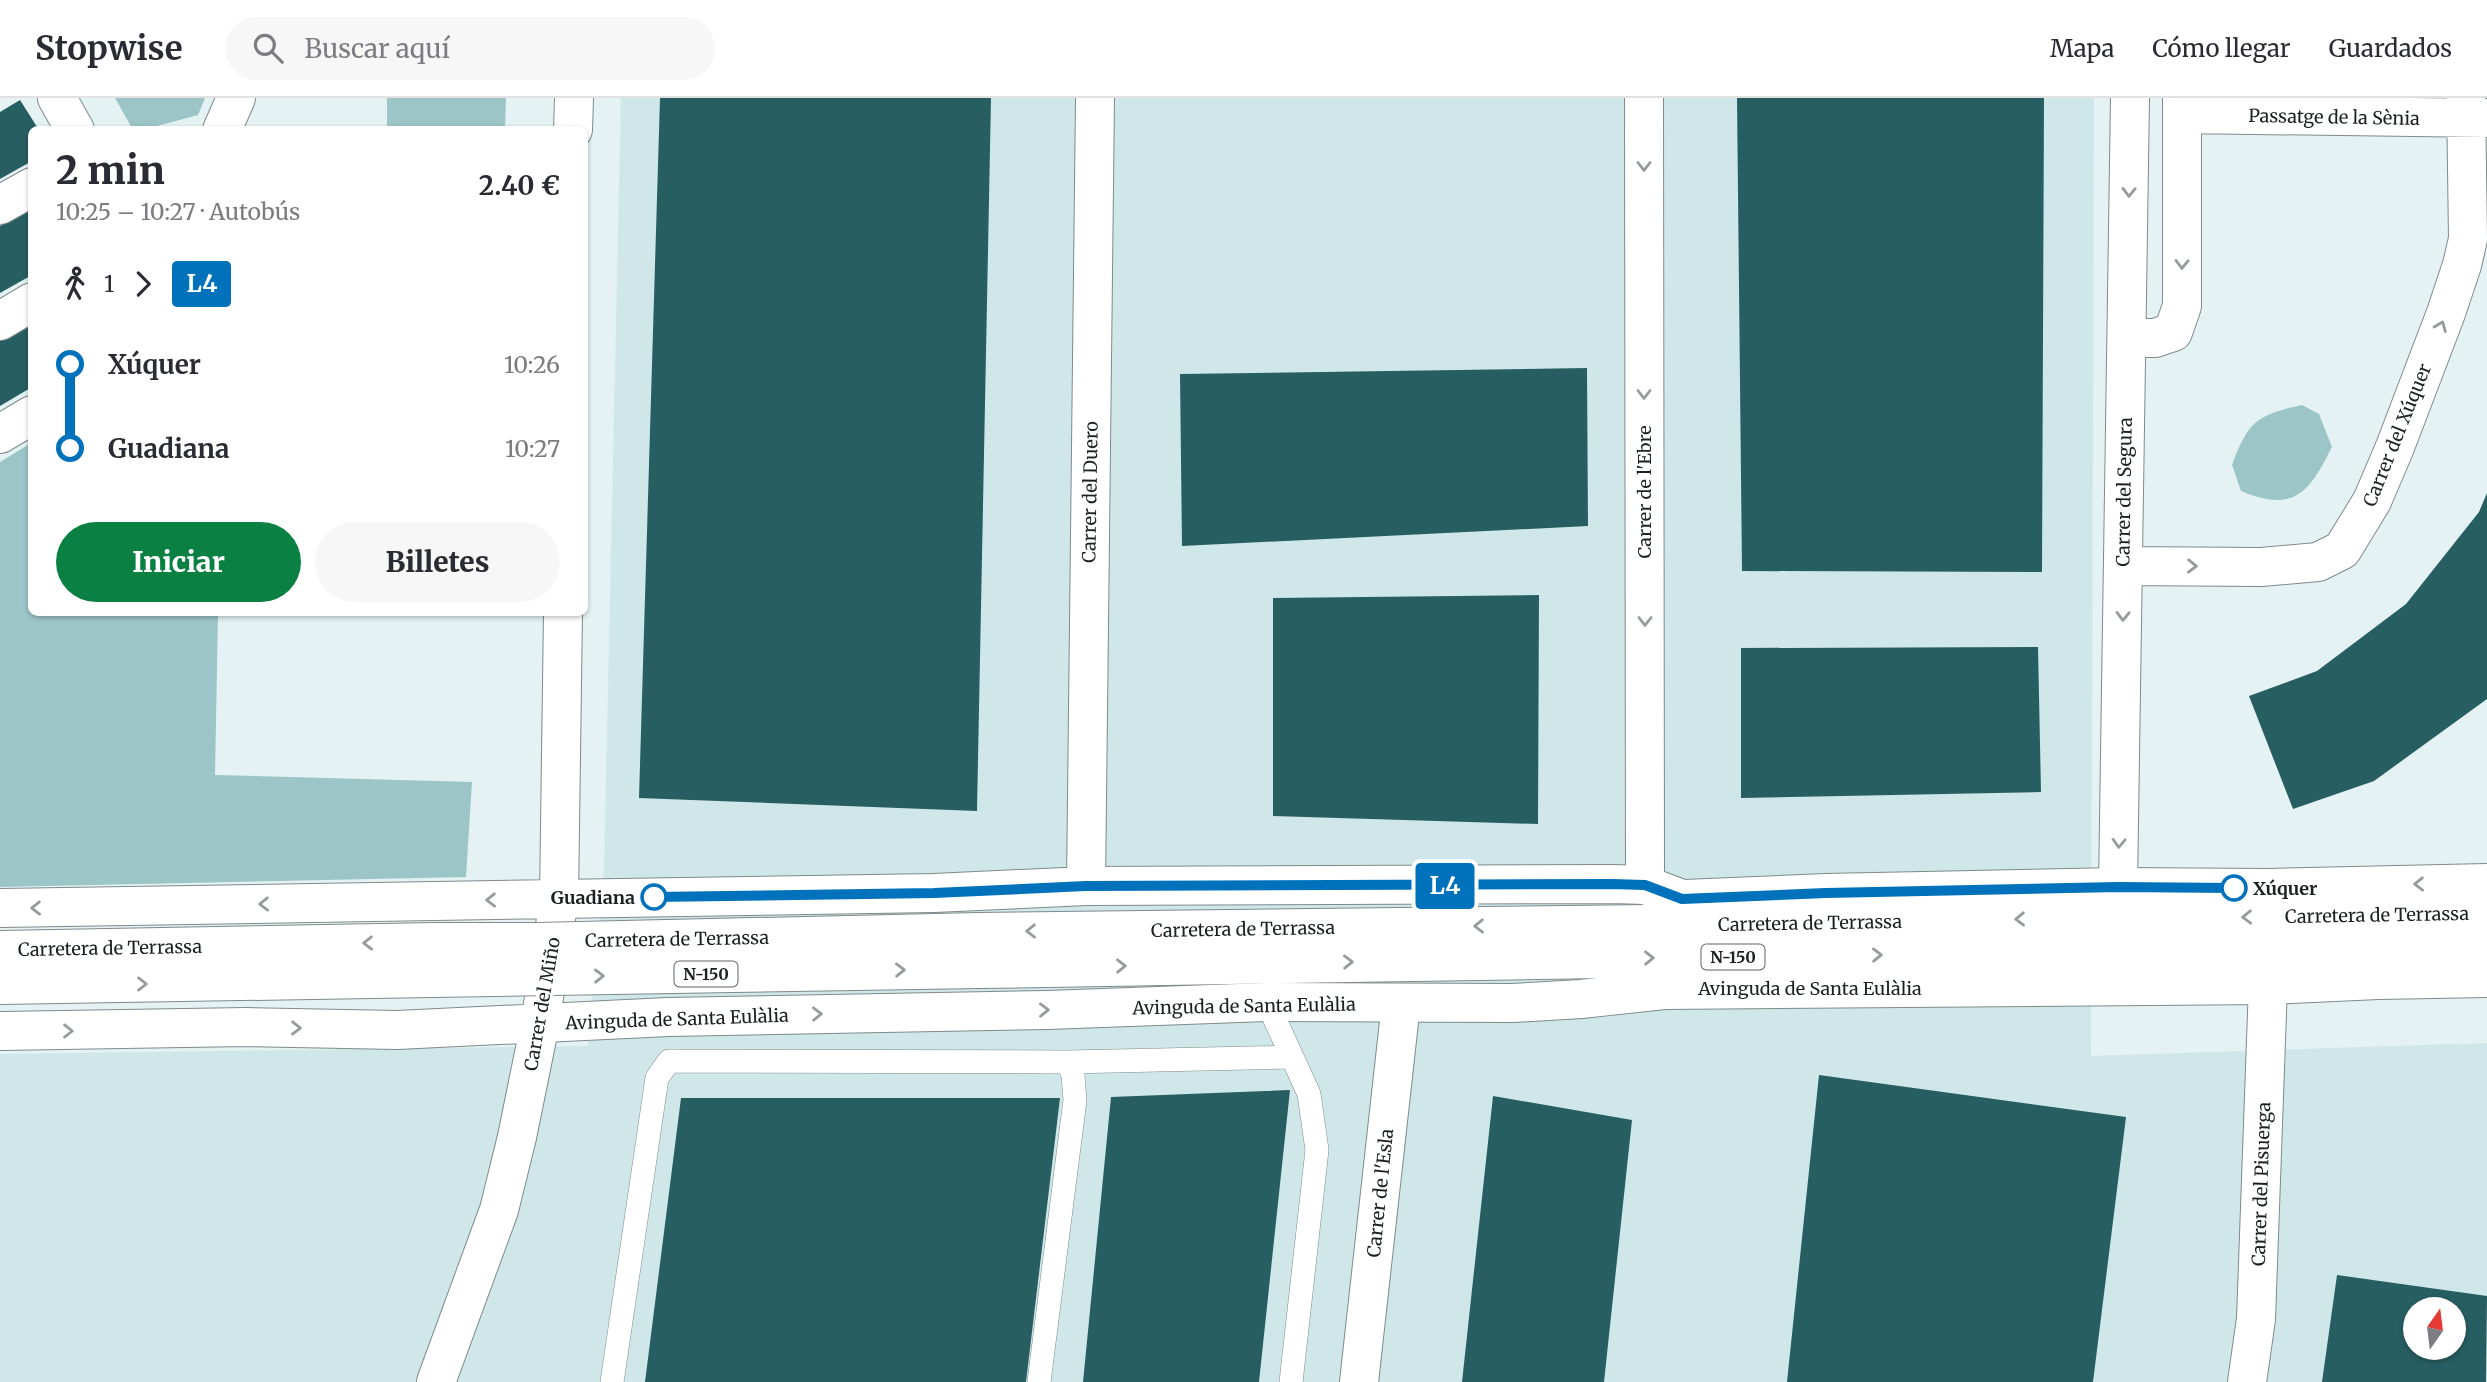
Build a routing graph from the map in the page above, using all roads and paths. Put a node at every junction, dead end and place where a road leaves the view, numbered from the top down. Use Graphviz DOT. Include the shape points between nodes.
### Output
graph roads {
  1 [pos="57,98"];
  2 [pos="236,98"];
  3 [pos="574,98"];
  4 [pos="1095,98"];
  5 [pos="1644,98"];
  6 [pos="2130,98"];
  7 [pos="2182,106"];
  8 [pos="2473,112"];
  9 [pos="73,126"];
  10 [pos="224,126"];
  11 [pos="573,126"];
  12 [pos="28,189"];
  13 [pos="0,205"];
  14 [pos="28,304"];
  15 [pos="0,321"];
  16 [pos="2127,338"];
  17 [pos="28,417"];
  18 [pos="0,434"];
  19 [pos="2123,566"];
  20 [pos="563,616"];
  21 [pos="2487,883"];
  22 [pos="1645,885"];
  23 [pos="1086,886"];
  24 [pos="2118,887"];
  25 [pos="559,899"];
  26 [pos="1682,899"];
  27 [pos="0,908"];
  28 [pos="2487,914"];
  29 [pos="1547,925"];
  30 [pos="2487,945"];
  31 [pos="0,950"];
  32 [pos="434,960"];
  33 [pos="1431,961"];
  34 [pos="2487,978"];
  35 [pos="0,985"];
  36 [pos="2268,985"];
  37 [pos="1664,990"];
  38 [pos="1267,1002"];
  39 [pos="1401,1004"];
  40 [pos="540,1024"];
  41 [pos="0,1031"];
  42 [pos="1292,1057"];
  43 [pos="1068,1062"];
  44 [pos="436,1382"];
  45 [pos="612,1382"];
  46 [pos="1039,1382"];
  47 [pos="1291,1382"];
  48 [pos="1359,1382"];
  49 [pos="2247,1382"];
  1 -- 9 [label="street"];
  2 -- 10 [label="street"];
  3 -- 11 [label="street"];
  4 -- 23 [label="street, Carrer del Duero"];
  5 -- 22 [label="street, Carrer de l'Ebre, one-way"];
  6 -- 16 [label="street, Carrer del Segura, one-way"];
  7 -- 8 [label="street, Passatge de la Sènia"];
  7 -- 16 [label="street, one-way" via="2182,306 2173,332 2155,338"];
  19 -- 8 [label="street, Carrer del Xúquer, one-way" via="2261,567 2318,562 2342,550 2372,501 2395,447 2462,265 2468,239"];
  12 -- 13 [label="street"];
  14 -- 15 [label="street"];
  16 -- 19 [label="street, Carrer del Segura"];
  17 -- 18 [label="street"];
  19 -- 24 [label="street, Carrer del Segura, one-way"];
  20 -- 25 [label="street, Carrer del Miño"];
  21 -- 24 [label="street, one-way"];
  22 -- 23 [label="street"];
  22 -- 26 [label="street"];
  23 -- 25 [label="street"];
  24 -- 26 [label="street"];
  25 -- 27 [label="street, one-way"];
  25 -- 40 [label="street, Carrer del Miño"];
  26 -- 29 [label="street"];
  28 -- 29 [label="street, Carretera de Terrassa / N-150, one-way"];
  29 -- 32 [label="street, Carretera de Terrassa / N-150, one-way, bridge" via="536,942"];
  33 -- 30 [label="street, Carretera de Terrassa / N-150, one-way"];
  32 -- 31 [label="street, Carretera de Terrassa / N-150, one-way"];
  32 -- 33 [label="street, Carretera de Terrassa / N-150, one-way, bridge" via="979,969"];
  35 -- 32 [label="street, Carretera de Terrassa / N-150, one-way"];
  33 -- 37 [label="street, Carretera de Terrassa"];
  34 -- 36 [label="street, Avinguda de Santa Eulàlia"];
  36 -- 37 [label="street, Avinguda de Santa Eulàlia"];
  36 -- 49 [label="street, Carrer del Pisuerga" via="2256,1319"];
  37 -- 39 [label="street, Avinguda de Santa Eulàlia" via="1513,1003"];
  38 -- 39 [label="street, Avinguda de Santa Eulàlia"];
  40 -- 38 [label="street, Avinguda de Santa Eulàlia, one-way"];
  38 -- 42 [label="lane"];
  39 -- 48 [label="street, Carrer de l'Esla"];
  41 -- 40 [label="street, Avinguda de Santa Eulàlia, one-way" via="397,1030"];
  40 -- 44 [label="street, Carrer del Miño" via="499,1210"];
  42 -- 43 [label="lane"];
  42 -- 47 [label="lane" via="1308,1094 1317,1150"];
  43 -- 45 [label="lane" via="669,1062 657,1078"];
  43 -- 46 [label="lane" via="1075,1100"];
}
